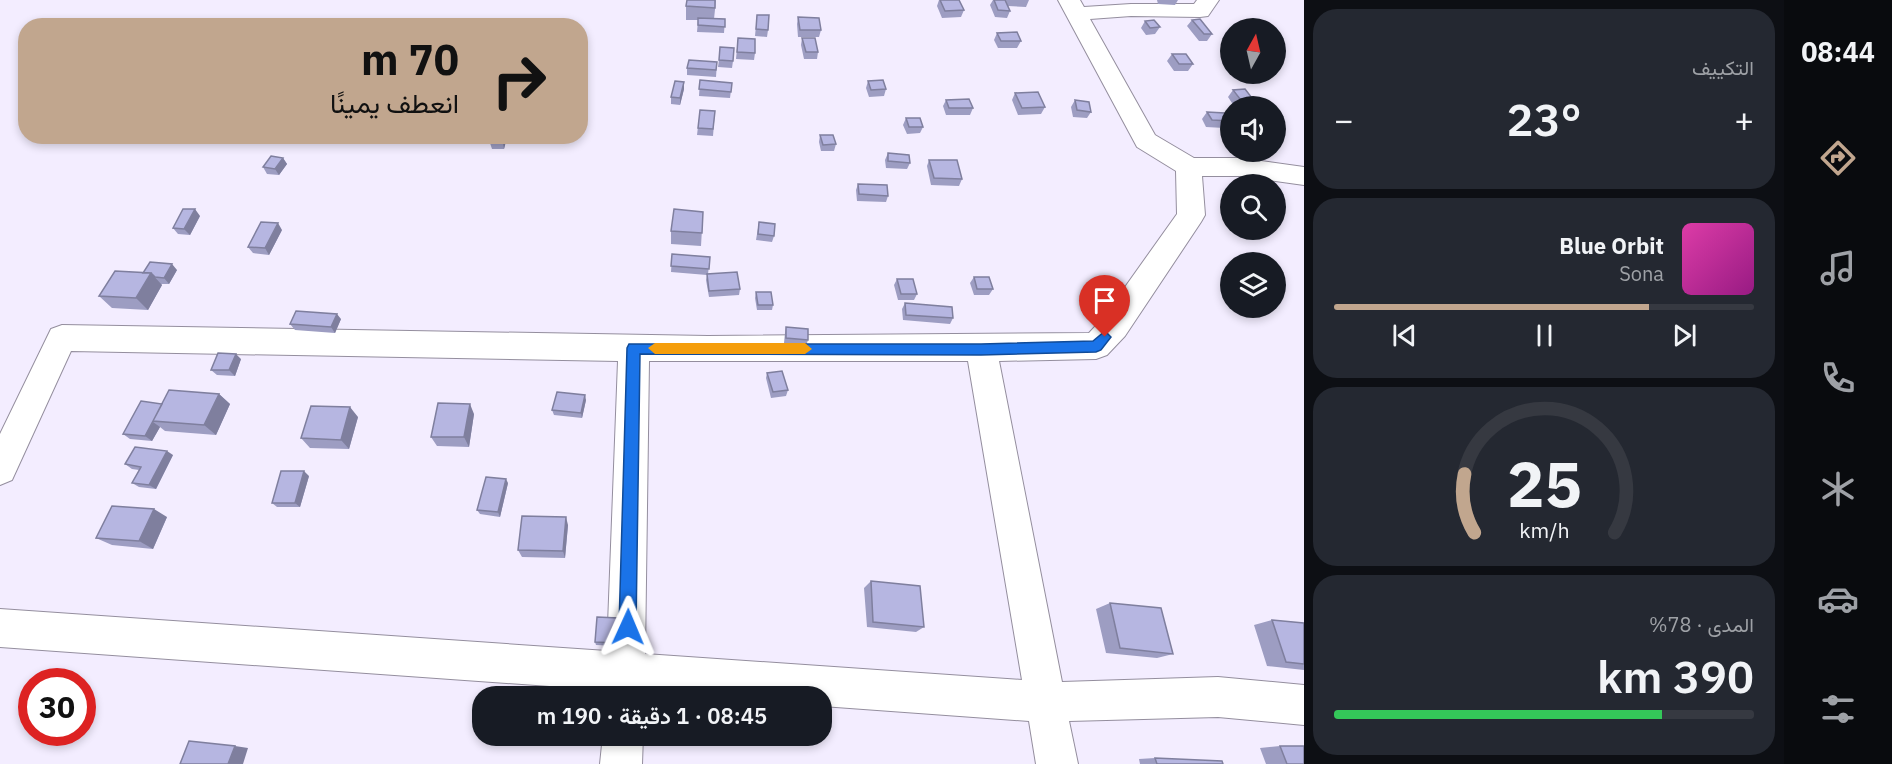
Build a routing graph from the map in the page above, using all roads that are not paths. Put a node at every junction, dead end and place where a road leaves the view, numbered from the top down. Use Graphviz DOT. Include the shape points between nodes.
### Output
graph roads {
  1 [pos="1208,0"];
  2 [pos="1073,7"];
  3 [pos="1189,166"];
  4 [pos="1304,176"];
  5 [pos="634,348"];
  6 [pos="981,349"];
  7 [pos="0,469"];
  8 [pos="0,628"];
  9 [pos="626,685"];
  10 [pos="1047,702"];
  11 [pos="1304,705"];
  12 [pos="622,746"];
  13 [pos="621,764"];
  14 [pos="1057,764"];
  1 -- 2 [label="street" via="1200,10"];
  2 -- 3 [label="street" via="1146,141"];
  3 -- 4 [label="street" via="1239,167"];
  3 -- 6 [label="street" via="1191,215 1114,327 1096,346"];
  5 -- 6 [label="street"];
  5 -- 7 [label="street" via="62,338"];
  5 -- 9 [label="street"];
  6 -- 10 [label="street"];
  8 -- 9 [label="street" via="256,645"];
  9 -- 10 [label="street"];
  10 -- 11 [label="street" via="1218,697"];
  10 -- 14 [label="street"];
  12 -- 13 [label="street"];
}
